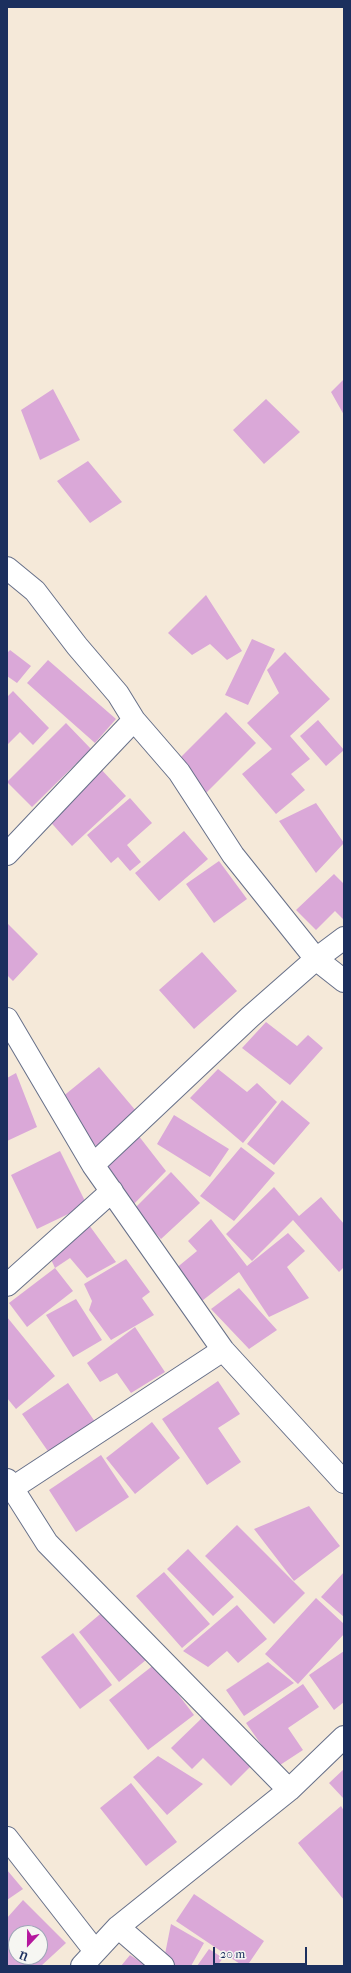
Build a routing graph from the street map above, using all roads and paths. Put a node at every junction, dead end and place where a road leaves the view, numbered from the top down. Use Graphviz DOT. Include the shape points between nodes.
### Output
graph roads {
  1 [pos="7,568"];
  2 [pos="134,720"];
  3 [pos="7,854"];
  4 [pos="344,938"];
  5 [pos="316,959"];
  6 [pos="344,981"];
  7 [pos="7,1019"];
  8 [pos="93,1165"];
  9 [pos="112,1191"];
  10 [pos="7,1285"];
  11 [pos="222,1350"];
  12 [pos="344,1482"];
  13 [pos="9,1484"];
  14 [pos="344,1737"];
  15 [pos="289,1790"];
  16 [pos="7,1838"];
  17 [pos="118,1927"];
  18 [pos="89,1958"];
  19 [pos="162,1966"];
  1 -- 2 [label="street" via="35,591 118,694"];
  2 -- 3 [label="street"];
  2 -- 5 [label="street" via="179,772 233,855"];
  4 -- 5 [label="street"];
  5 -- 6 [label="street"];
  5 -- 8 [label="street" via="250,1017"];
  7 -- 8 [label="street"];
  8 -- 9 [label="street"];
  9 -- 10 [label="street"];
  9 -- 11 [label="street"];
  11 -- 12 [label="street"];
  11 -- 13 [label="street"];
  13 -- 15 [label="street" via="47,1543"];
  14 -- 15 [label="street"];
  15 -- 17 [label="street"];
  16 -- 18 [label="street"];
  17 -- 18 [label="street"];
  17 -- 19 [label="street"];
}
